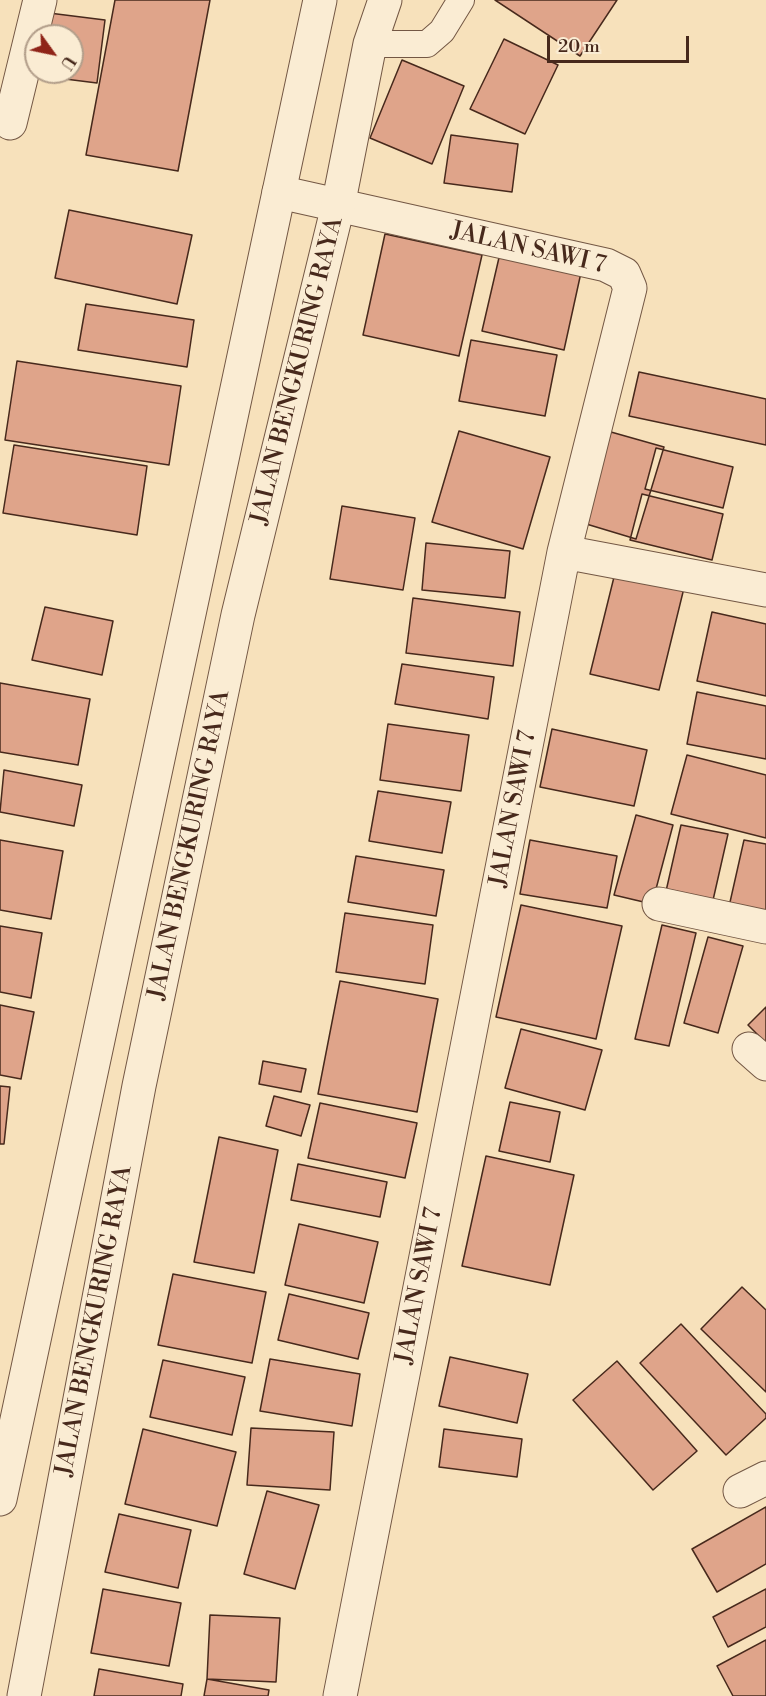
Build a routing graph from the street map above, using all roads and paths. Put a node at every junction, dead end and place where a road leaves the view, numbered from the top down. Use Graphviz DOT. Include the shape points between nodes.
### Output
graph roads {
  1 [pos="40,0"];
  2 [pos="320,0"];
  3 [pos="386,0"];
  4 [pos="461,0"];
  5 [pos="370,44"];
  6 [pos="10,123"];
  7 [pos="279,192"];
  8 [pos="338,206"];
  9 [pos="564,552"];
  10 [pos="766,590"];
  11 [pos="659,904"];
  12 [pos="766,927"];
  13 [pos="0,1499"];
  14 [pos="24,1696"];
  15 [pos="340,1696"];
  1 -- 6 [label="street"];
  2 -- 7 [label="street, JALAN BENGKURING RAYA"];
  3 -- 5 [label="street, JALAN BENGKURING RAYA"];
  4 -- 5 [label="lane" via="442,31 427,44"];
  5 -- 8 [label="street, JALAN BENGKURING RAYA"];
  7 -- 8 [label="street, JALAN SAWI 7"];
  7 -- 13 [label="street, JALAN BENGKURING RAYA"];
  8 -- 9 [label="street, JALAN SAWI 7" via="606,265 624,274 630,288"];
  8 -- 14 [label="street, JALAN BENGKURING RAYA" via="231,650 139,1086"];
  9 -- 10 [label="street"];
  9 -- 15 [label="street, JALAN SAWI 7"];
  11 -- 12 [label="street"];
}
